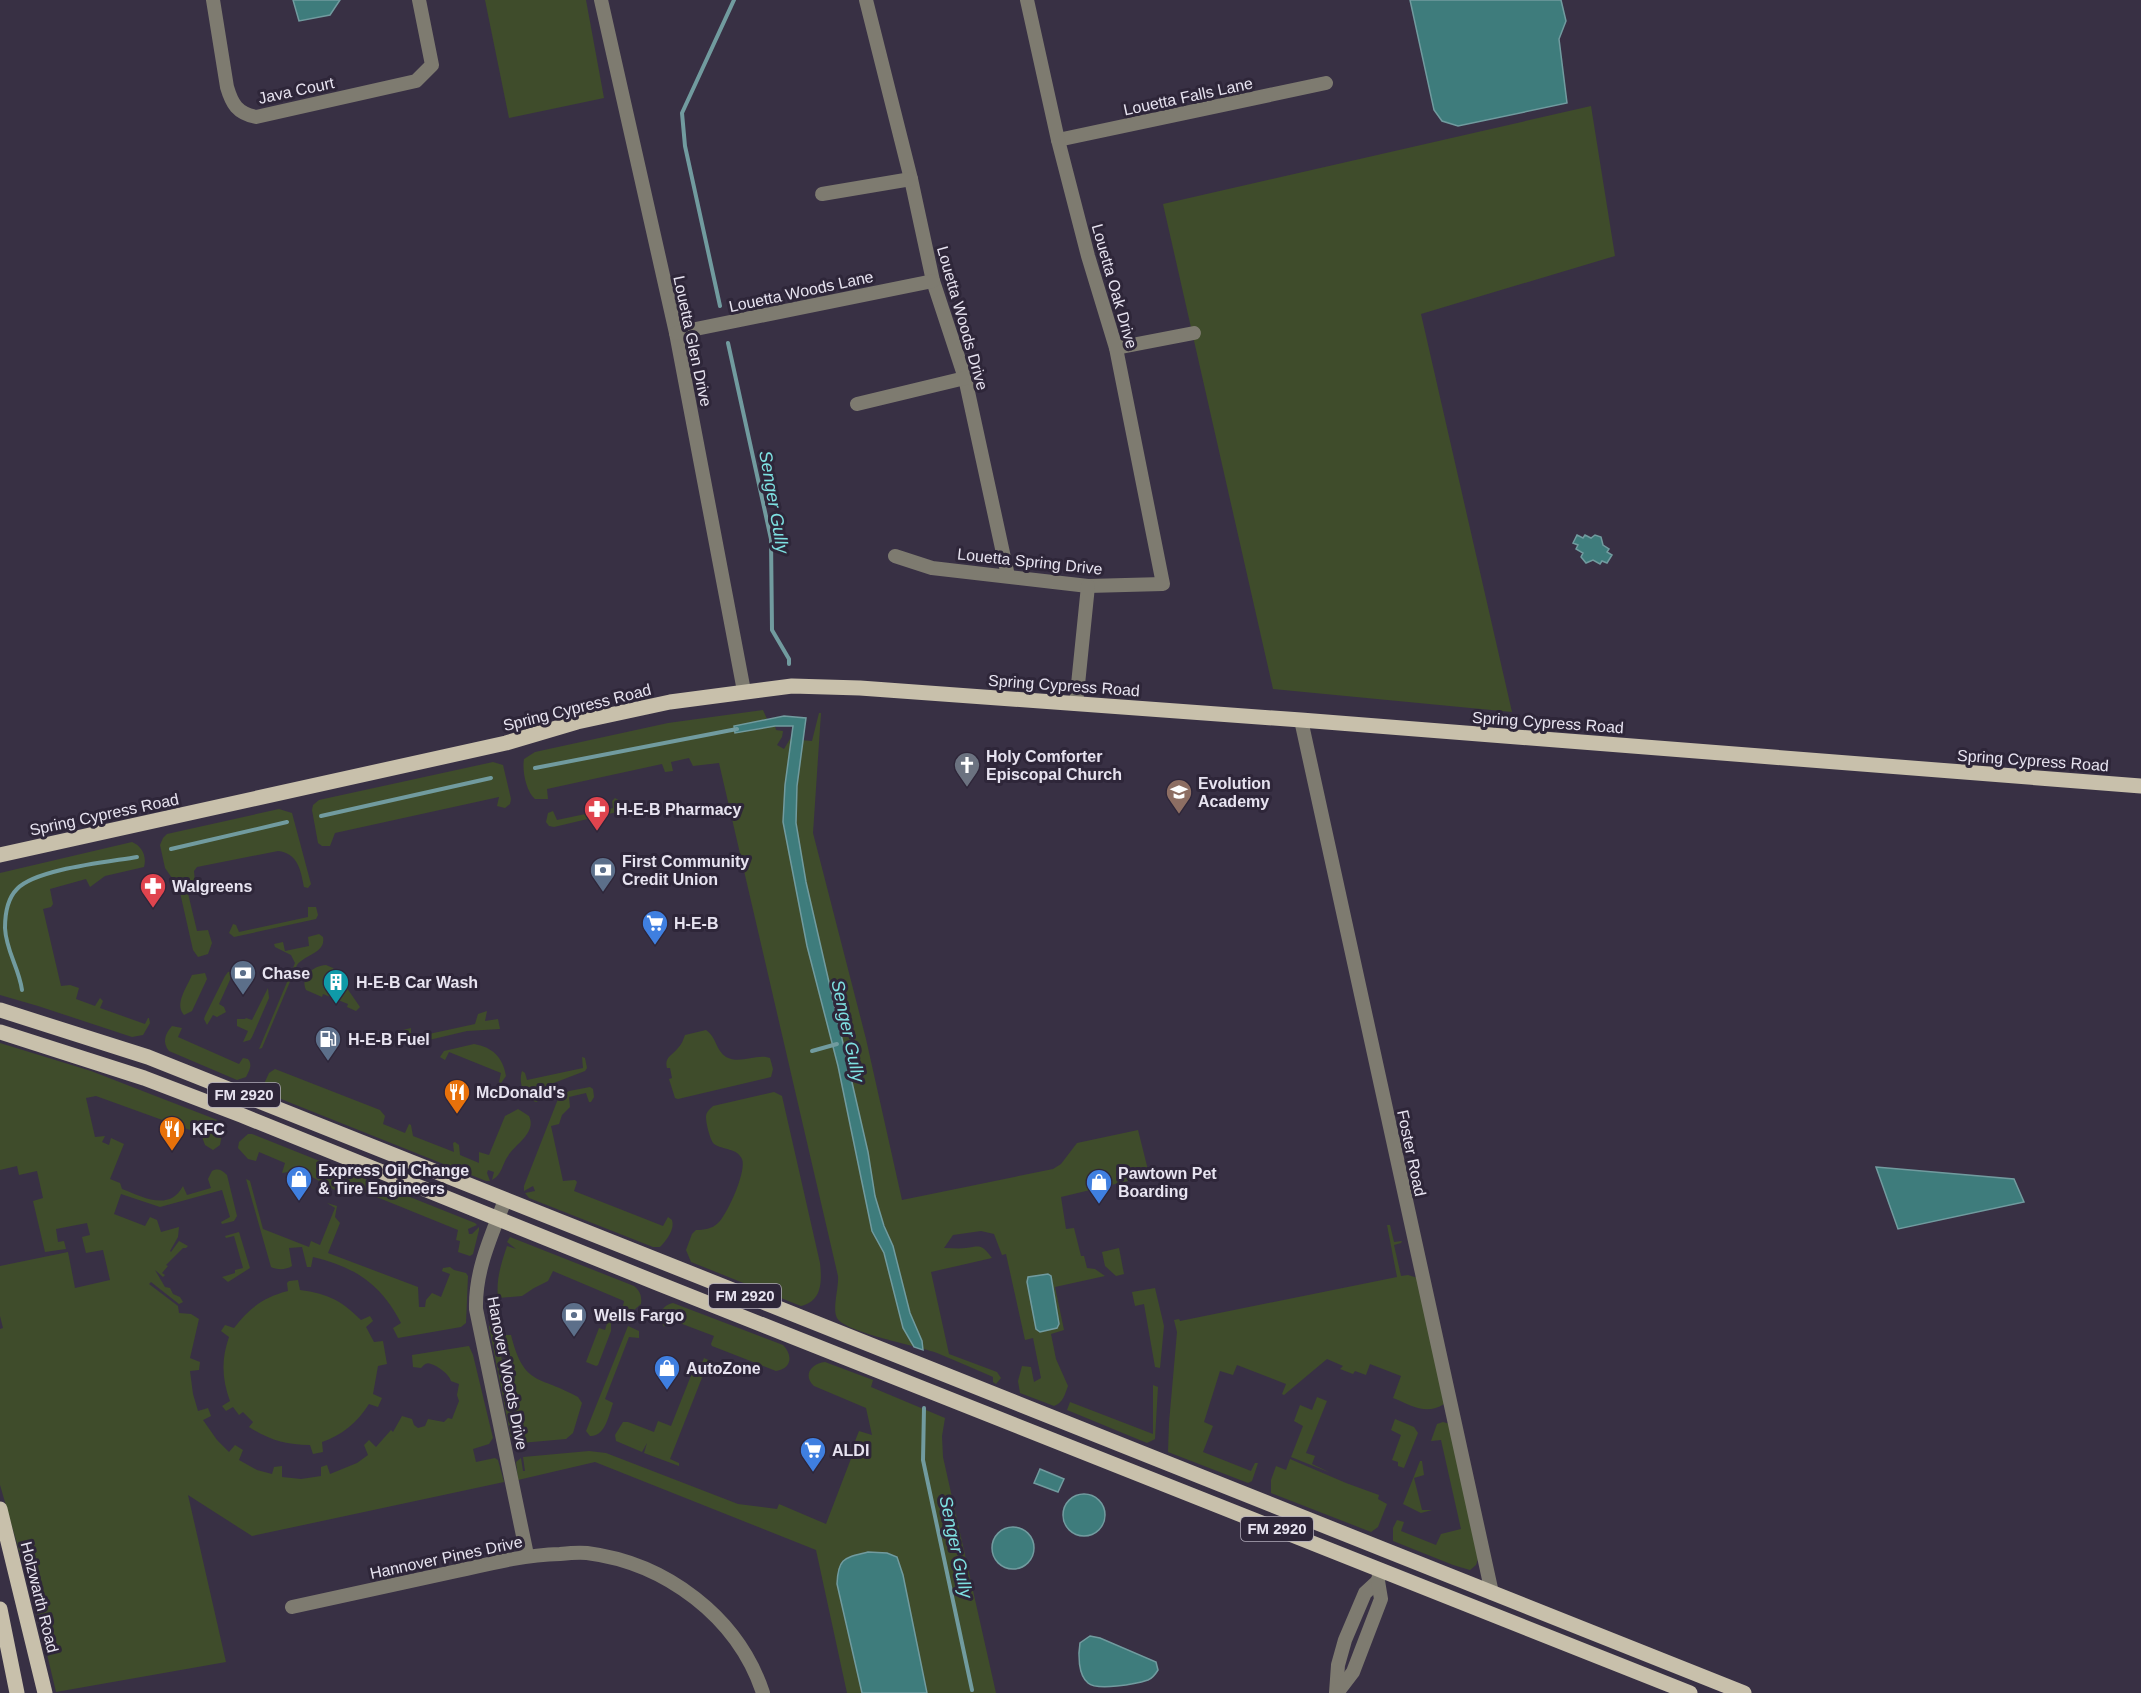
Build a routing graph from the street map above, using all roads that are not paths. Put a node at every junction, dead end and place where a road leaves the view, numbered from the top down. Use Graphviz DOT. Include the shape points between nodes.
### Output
graph roads {
  1 [pos="213,0"];
  2 [pos="419,0"];
  3 [pos="601,0"];
  4 [pos="867,0"];
  5 [pos="1027,0"];
  6 [pos="1326,83"];
  7 [pos="1058,140"];
  8 [pos="911,178"];
  9 [pos="822,194"];
  10 [pos="933,281"];
  11 [pos="676,333"];
  12 [pos="1194,333"];
  13 [pos="1116,348"];
  14 [pos="965,378"];
  15 [pos="857,404"];
  16 [pos="895,556"];
  17 [pos="1008,576"];
  18 [pos="1163,584"];
  19 [pos="1088,586"];
  20 [pos="744,691"];
  21 [pos="1076,704"];
  22 [pos="1301,720"];
  23 [pos="2141,786"];
  24 [pos="2,854"];
  25 [pos="0,1010"];
  26 [pos="0,1032"];
  27 [pos="505,1200"];
  28 [pos="498,1220"];
  29 [pos="0,1509"];
  30 [pos="527,1555"];
  31 [pos="1379,1576"];
  32 [pos="1492,1593"];
  33 [pos="292,1607"];
  34 [pos="0,1609"];
  35 [pos="32,1635"];
  36 [pos="8,1642"];
  37 [pos="1718,1688"];
  38 [pos="17,1693"];
  39 [pos="45,1693"];
  40 [pos="763,1693"];
  41 [pos="1337,1693"];
  42 [pos="1690,1693"];
  43 [pos="1744,1693"];
  1 -- 2 [label="street, Java Court" via="231,100 237,109 256,117 416,81 432,65"];
  3 -- 11 [label="street, Louetta Glen Drive"];
  4 -- 8 [label="street, Louetta Woods Drive"];
  5 -- 7 [label="street, Louetta Oak Drive"];
  6 -- 7 [label="street, Louetta Falls Lane"];
  7 -- 13 [label="street, Louetta Oak Drive"];
  8 -- 9 [label="street"];
  8 -- 10 [label="street, Louetta Woods Drive"];
  10 -- 11 [label="street, Louetta Woods Lane"];
  10 -- 14 [label="street, Louetta Woods Drive"];
  11 -- 20 [label="street, Louetta Glen Drive"];
  12 -- 13 [label="street"];
  13 -- 18 [label="street, Louetta Oak Drive"];
  14 -- 15 [label="street"];
  14 -- 17 [label="street, Louetta Woods Drive"];
  16 -- 17 [label="street, Louetta Spring Drive" via="932,568"];
  17 -- 19 [label="street, Louetta Spring Drive"];
  18 -- 19 [label="street, Louetta Spring Drive"];
  19 -- 21 [label="street"];
  20 -- 21 [label="main road, Spring Cypress Road" via="792,686 860,688"];
  20 -- 24 [label="main road, Spring Cypress Road" via="577,722 506,744"];
  21 -- 22 [label="main road, Spring Cypress Road"];
  22 -- 23 [label="main road, Spring Cypress Road"];
  22 -- 32 [label="street, Foster Road"];
  25 -- 27 [label="main road, FM 2920 / FM 2920" via="148,1058"];
  26 -- 28 [label="main road, FM 2920 / FM 2920" via="176,1090"];
  27 -- 28 [label="street, Hanover Woods Drive"];
  27 -- 32 [label="main road, FM 2920 / FM 2920"];
  28 -- 30 [label="street, Hanover Woods Drive" via="480,1266 476,1309"];
  28 -- 31 [label="main road, FM 2920 / FM 2920" via="980,1411"];
  29 -- 35 [label="main road, Holzwarth Road"];
  30 -- 33 [label="street, Hannover Pines Drive"];
  30 -- 40 [label="street, Hannover Pines Drive" via="586,1553 662,1576 717,1617 752,1667"];
  31 -- 41 [label="street" via="1365,1593 1346,1640 1338,1665"];
  31 -- 42 [label="main road, FM 2920 / FM 2920"];
  32 -- 37 [label="main road, FM 2920 / FM 2920"];
  34 -- 36 [label="main road"];
  35 -- 36 [label="main road"];
  35 -- 39 [label="main road, Holzwarth Road"];
  36 -- 38 [label="main road"];
  37 -- 43 [label="main road, FM 2920 / FM 2920"];
}
